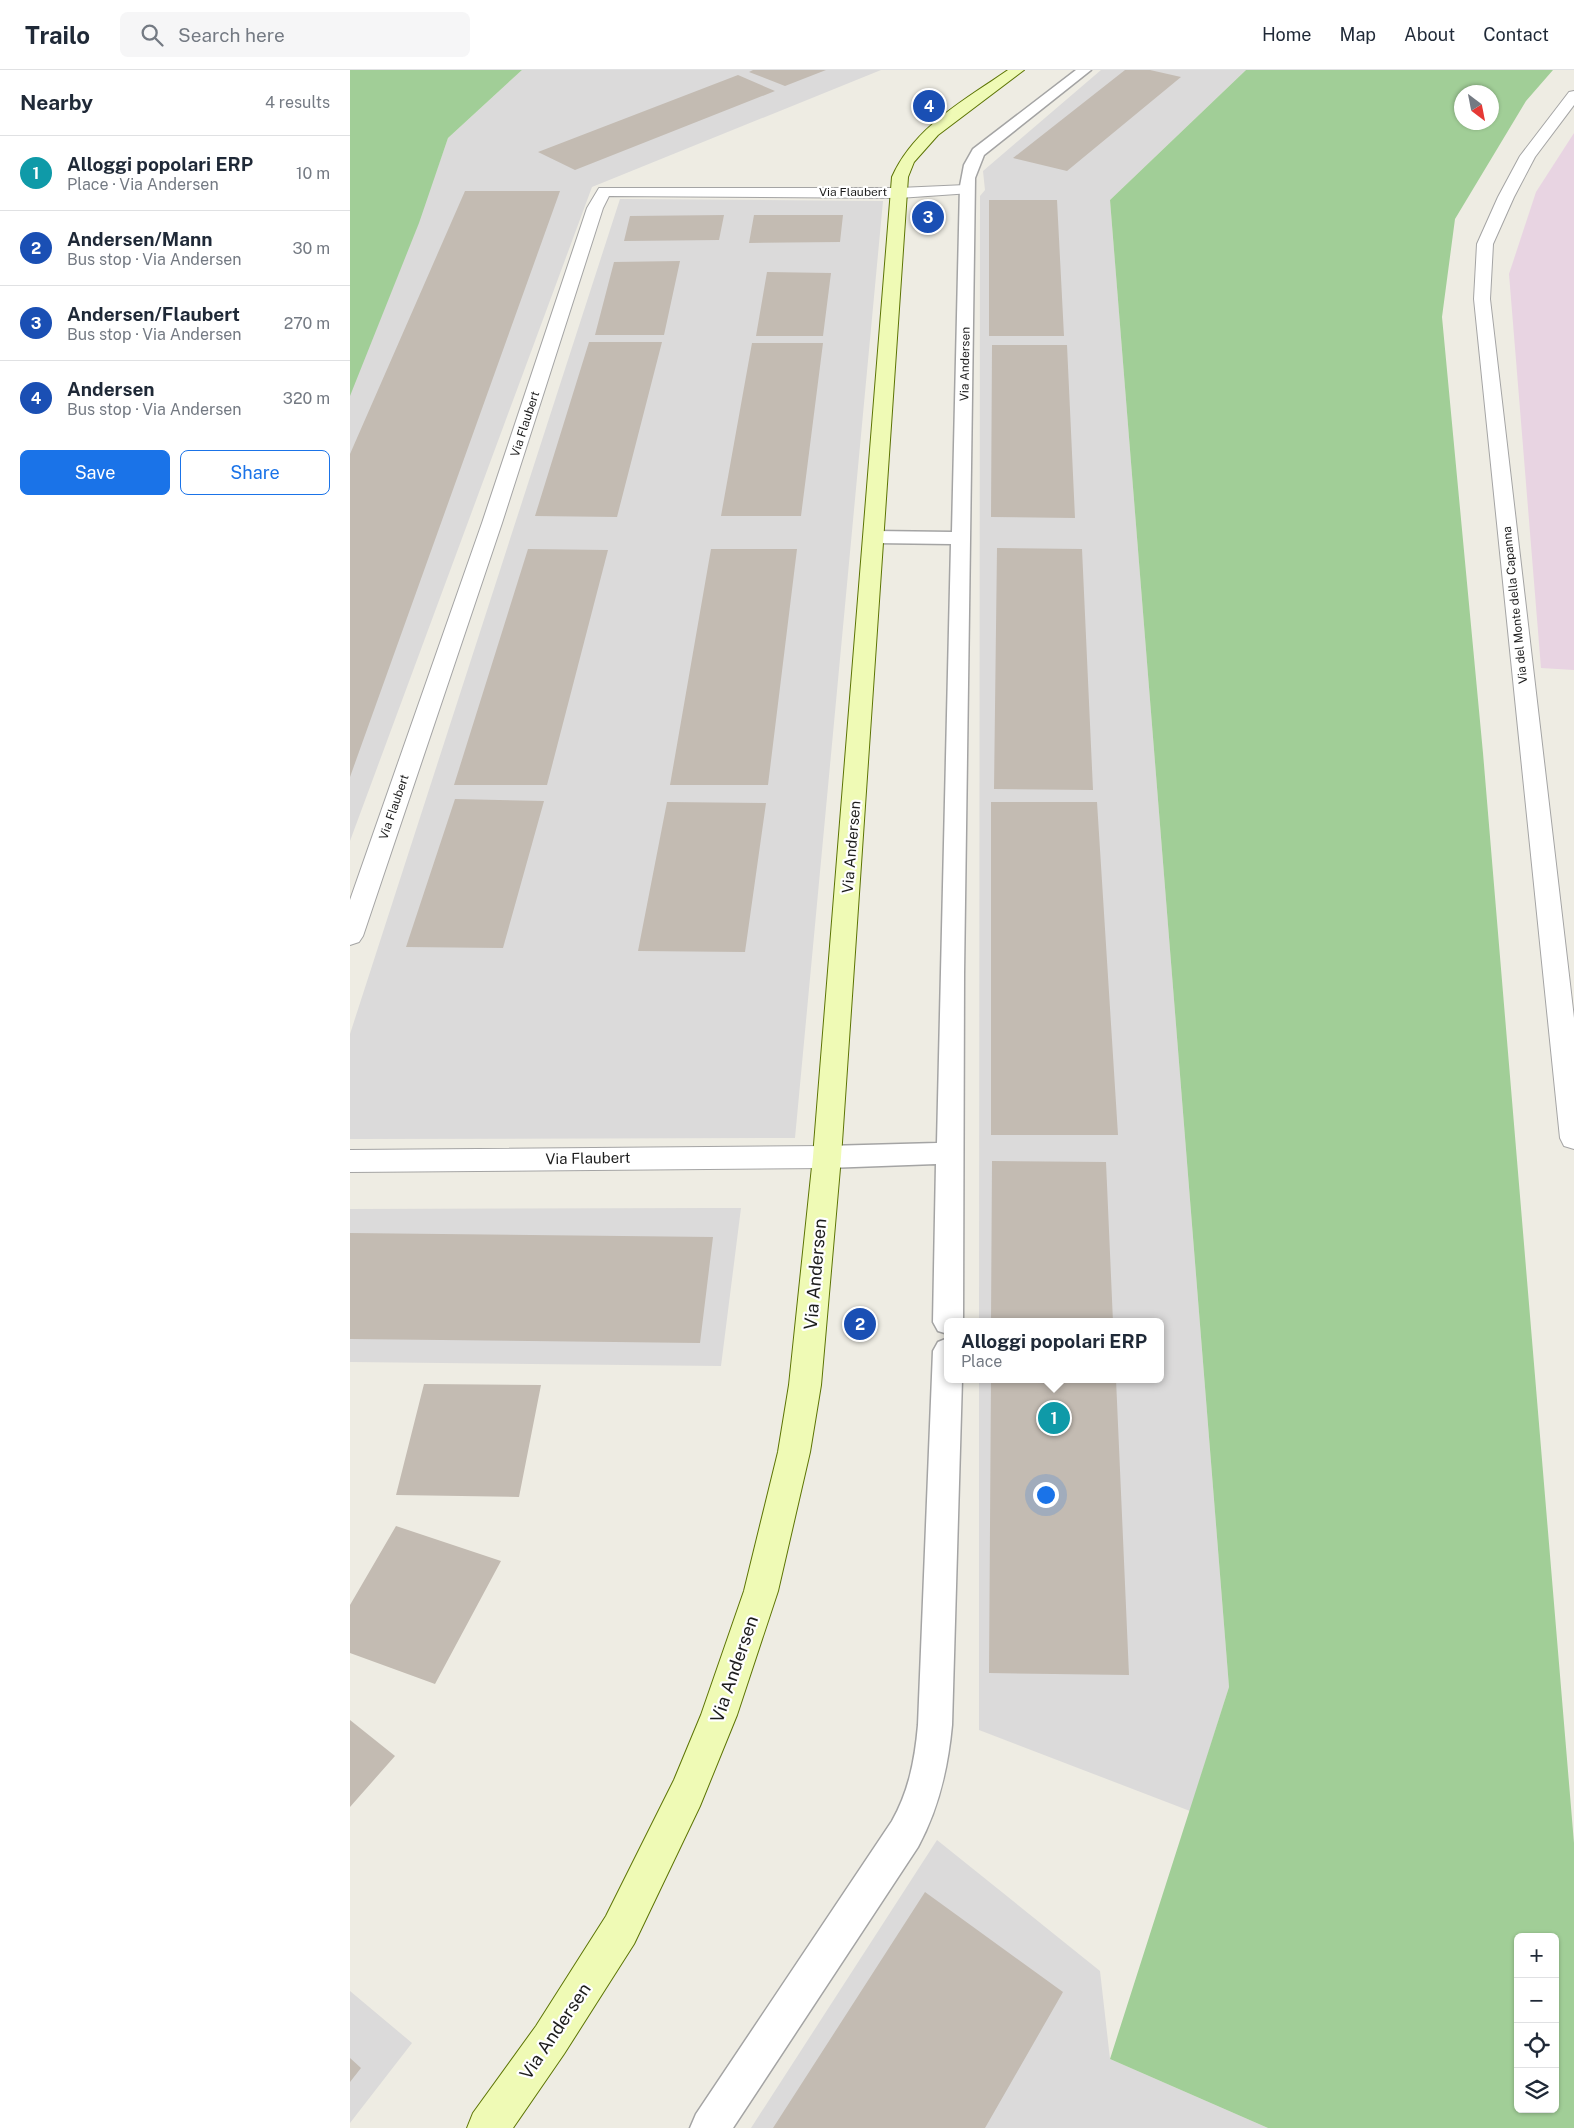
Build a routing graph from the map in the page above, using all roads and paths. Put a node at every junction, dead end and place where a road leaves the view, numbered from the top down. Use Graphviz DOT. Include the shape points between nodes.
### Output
graph roads {
  1 [pos="1017,70"];
  2 [pos="1084,70"];
  3 [pos="1574,95"];
  4 [pos="966,190"];
  5 [pos="899,192"];
  6 [pos="875,538"];
  7 [pos="962,538"];
  8 [pos="350,936"];
  9 [pos="1574,1138"];
  10 [pos="950,1152"];
  11 [pos="827,1156"];
  12 [pos="350,1161"];
  13 [pos="948,1318"];
  14 [pos="947,1383"];
  15 [pos="488,2128"];
  16 [pos="710,2128"];
  1 -- 5 [label="street, Via Andersen" via="942,125 918,147 903,168"];
  2 -- 4 [label="lane, Via Andersen" via="978,152 970,166"];
  3 -- 9 [label="street, Via del Monte della Capanna" via="1528,156 1506,197 1485,244 1482,299"];
  4 -- 5 [label="street"];
  4 -- 7 [label="lane, Via Andersen"];
  5 -- 6 [label="street, Via Andersen"];
  5 -- 8 [label="street, Via Flaubert" via="604,191 595,208 489,533"];
  6 -- 7 [label="lane"];
  6 -- 11 [label="street, Via Andersen"];
  7 -- 10 [label="lane, Via Andersen"];
  10 -- 11 [label="lane"];
  10 -- 13 [label="lane, Via Andersen"];
  11 -- 12 [label="street, Via Flaubert"];
  11 -- 15 [label="street, Via Andersen" via="804,1385 794,1452 761,1590 734,1675 687,1793 620,1930 550,2040"];
  14 -- 16 [label="lane" via="935,1725 932,1758 922,1798 915,1816 879,1876"];
}
